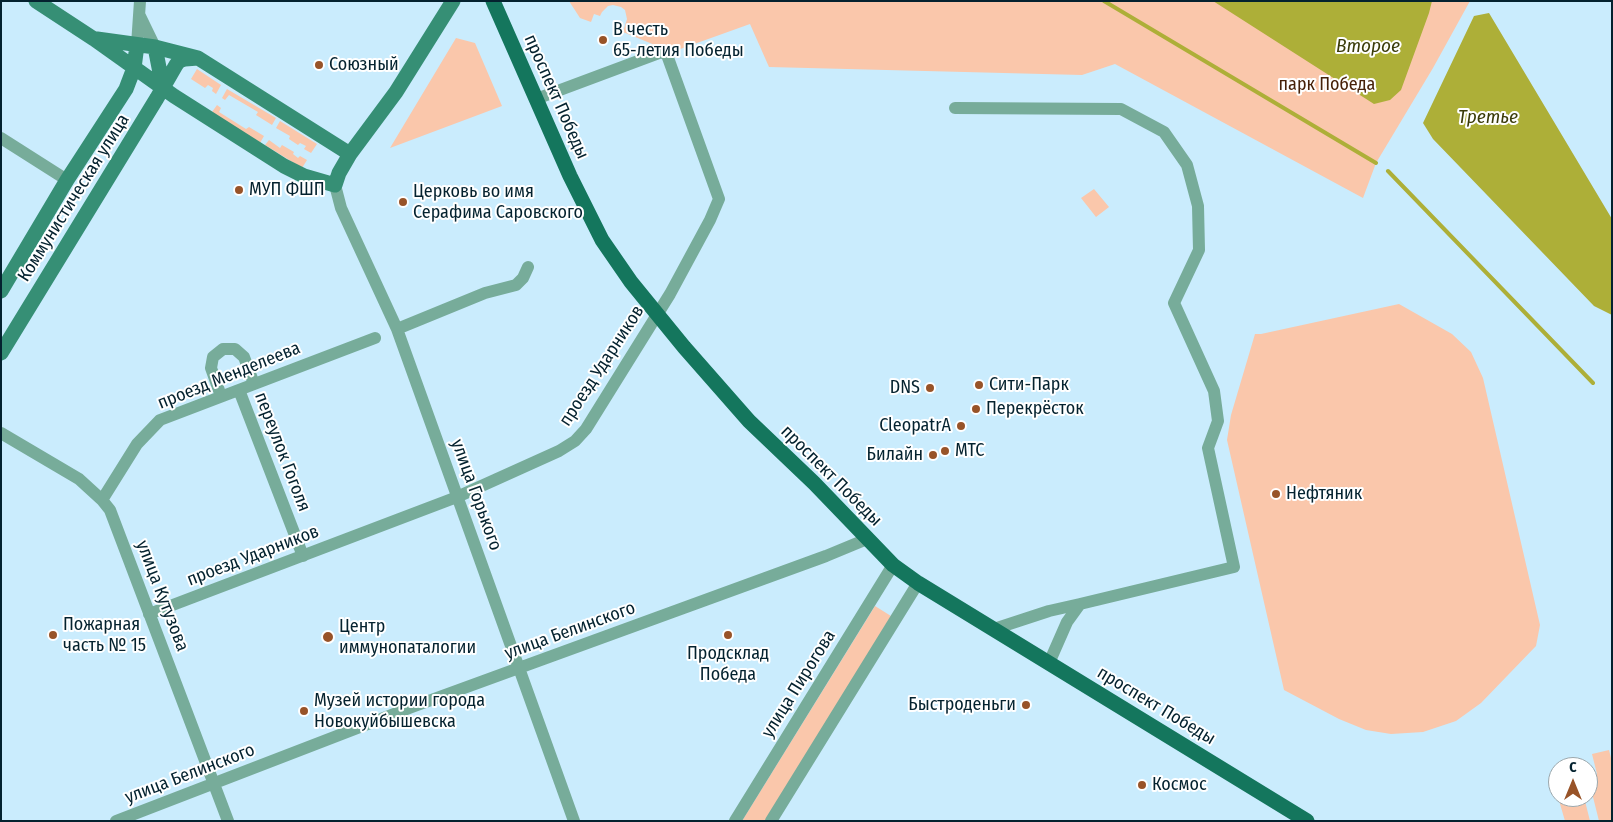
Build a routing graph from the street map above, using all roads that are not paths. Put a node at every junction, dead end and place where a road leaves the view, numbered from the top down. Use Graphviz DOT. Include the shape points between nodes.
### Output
graph roads {
  1 [pos="36,1"];
  2 [pos="140,1"];
  3 [pos="453,1"];
  4 [pos="493,1"];
  5 [pos="140,16"];
  6 [pos="94,39"];
  7 [pos="137,45"];
  8 [pos="155,47"];
  9 [pos="198,58"];
  10 [pos="134,68"];
  11 [pos="163,88"];
  12 [pos="536,98"];
  13 [pos="955,108"];
  14 [pos="1,138"];
  15 [pos="350,154"];
  16 [pos="67,180"];
  17 [pos="335,185"];
  18 [pos="528,267"];
  19 [pos="3,285"];
  20 [pos="658,314"];
  21 [pos="397,329"];
  22 [pos="375,338"];
  23 [pos="1,353"];
  24 [pos="254,384"];
  25 [pos="240,390"];
  26 [pos="221,396"];
  27 [pos="1,433"];
  28 [pos="457,497"];
  29 [pos="102,500"];
  30 [pos="868,539"];
  31 [pos="303,556"];
  32 [pos="893,565"];
  33 [pos="918,583"];
  34 [pos="1080,604"];
  35 [pos="149,614"];
  36 [pos="994,629"];
  37 [pos="1049,663"];
  38 [pos="520,667"];
  39 [pos="214,783"];
  40 [pos="116,821"];
  41 [pos="228,821"];
  42 [pos="574,821"];
  43 [pos="735,821"];
  44 [pos="771,821"];
  45 [pos="1307,821"];
  1 -- 6 [label="main road"];
  2 -- 5 [label="street"];
  3 -- 15 [label="main road" via="396,92"];
  4 -- 12 [label="main road, проспект Победы"];
  5 -- 7 [label="street"];
  5 -- 8 [label="street"];
  6 -- 7 [label="main road"];
  6 -- 10 [label="main road"];
  7 -- 8 [label="main road"];
  7 -- 10 [label="main road, Коммунистическая улица"];
  8 -- 9 [label="main road"];
  8 -- 11 [label="main road"];
  9 -- 11 [label="main road, Коммунистическая улица" via="179,61"];
  9 -- 15 [label="main road"];
  10 -- 11 [label="main road"];
  10 -- 16 [label="main road, Коммунистическая улица" via="126,89"];
  11 -- 17 [label="main road" via="284,166"];
  11 -- 23 [label="main road, Коммунистическая улица"];
  12 -- 20 [label="main road, проспект Победы" via="602,240"];
  12 -- 20 [label="street, проезд Ударников" via="662,52 667,55 719,198"];
  13 -- 34 [label="street" via="1122,109 1164,132 1187,165 1198,206 1199,250 1174,303 1214,391 1218,421 1208,448 1234,567"];
  14 -- 16 [label="street"];
  15 -- 17 [label="main road"];
  16 -- 19 [label="main road, Коммунистическая улица"];
  17 -- 21 [label="street, улица Горького" via="341,208"];
  18 -- 21 [label="street" via="516,284 485,293"];
  20 -- 28 [label="street, проезд Ударников" via="586,429 575,441"];
  20 -- 30 [label="main road, проспект Победы" via="749,421"];
  21 -- 28 [label="street, улица Горького"];
  22 -- 24 [label="street, проезд Менделеева"];
  24 -- 25 [label="street, проезд Менделеева"];
  24 -- 26 [label="street" via="244,357 235,349 223,349 213,357 211,368"];
  25 -- 26 [label="street, проезд Менделеева"];
  25 -- 31 [label="street, переулок Гоголя"];
  26 -- 29 [label="street, проезд Менделеева" via="160,420 137,444"];
  27 -- 29 [label="street, улица Кутузова" via="78,478"];
  28 -- 31 [label="street, проезд Ударников"];
  28 -- 38 [label="street, улица Горького"];
  29 -- 35 [label="street, улица Кутузова" via="110,510"];
  30 -- 32 [label="main road, проспект Победы"];
  30 -- 38 [label="street, улица Белинского"];
  31 -- 35 [label="street, проезд Ударников"];
  32 -- 33 [label="main road, проспект Победы"];
  32 -- 43 [label="street, улица Пирогова"];
  33 -- 36 [label="main road, проспект Победы"];
  33 -- 44 [label="street"];
  34 -- 36 [label="street"];
  34 -- 37 [label="street" via="1067,622"];
  35 -- 39 [label="street, улица Кутузова"];
  36 -- 37 [label="main road, проспект Победы"];
  37 -- 45 [label="main road, проспект Победы"];
  38 -- 39 [label="street, улица Белинского"];
  38 -- 42 [label="street, улица Горького"];
  39 -- 40 [label="street, улица Белинского"];
  39 -- 41 [label="street, улица Кутузова"];
}
